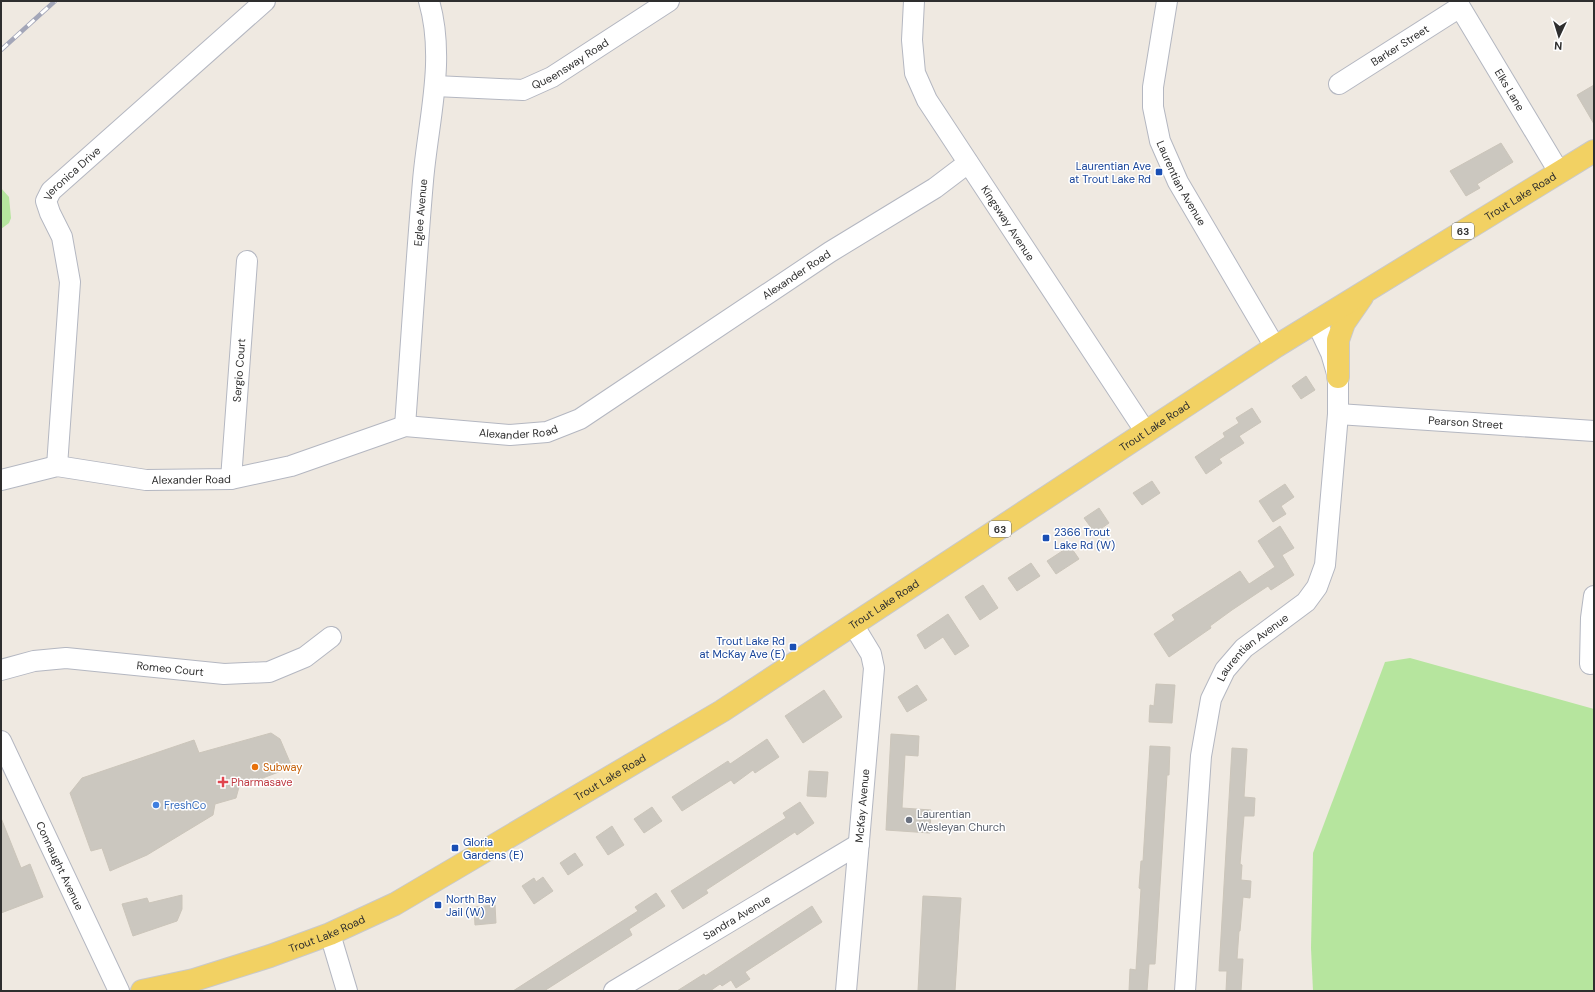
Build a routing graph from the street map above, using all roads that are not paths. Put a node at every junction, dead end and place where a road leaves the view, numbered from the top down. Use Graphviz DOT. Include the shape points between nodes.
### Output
graph roads {
  1 [pos="265,1"];
  2 [pos="428,1"];
  3 [pos="669,1"];
  4 [pos="914,1"];
  5 [pos="1167,1"];
  6 [pos="1460,8"];
  7 [pos="1339,84"];
  8 [pos="435,86"];
  9 [pos="1594,151"];
  10 [pos="968,163"];
  11 [pos="1560,172"];
  12 [pos="247,261"];
  13 [pos="1367,290"];
  14 [pos="1316,321"];
  15 [pos="1275,347"];
  16 [pos="1338,378"];
  17 [pos="1338,414"];
  18 [pos="405,426"];
  19 [pos="1145,432"];
  20 [pos="1594,432"];
  21 [pos="57,466"];
  22 [pos="231,479"];
  23 [pos="1,480"];
  24 [pos="1594,596"];
  25 [pos="854,626"];
  26 [pos="331,637"];
  27 [pos="1590,664"];
  28 [pos="1,670"];
  29 [pos="1,741"];
  30 [pos="859,844"];
  31 [pos="330,934"];
  32 [pos="118,991"];
  33 [pos="142,991"];
  34 [pos="347,991"];
  35 [pos="614,991"];
  36 [pos="846,991"];
  37 [pos="1185,991"];
  1 -- 21 [label="street, Veronica Drive" via="51,191 46,201 62,236 70,282"];
  2 -- 8 [label="street, Eglee Avenue" via="435,23"];
  3 -- 8 [label="street, Queensway Road" via="552,76 522,90"];
  4 -- 10 [label="street, Kingsway Avenue" via="912,40 915,72 927,100"];
  5 -- 15 [label="street, Laurentian Avenue" via="1153,87 1153,107 1160,141 1178,182"];
  6 -- 7 [label="street, Barker Street"];
  6 -- 11 [label="street, Elks Lane"];
  8 -- 18 [label="street, Eglee Avenue" via="423,179"];
  9 -- 11 [label="main road, Trout Lake Road / 63"];
  10 -- 18 [label="street, Alexander Road" via="935,188 830,252 580,419 547,432 510,435"];
  10 -- 19 [label="street, Kingsway Avenue"];
  11 -- 13 [label="main road, Trout Lake Road / 63"];
  12 -- 22 [label="street, Sergio Court"];
  13 -- 14 [label="main road, Trout Lake Road / 63"];
  13 -- 16 [label="main road" via="1344,323 1338,340"];
  14 -- 15 [label="main road, Trout Lake Road / 63"];
  14 -- 16 [label="street, Laurentian Avenue" via="1331,353"];
  15 -- 19 [label="main road, Trout Lake Road / 63"];
  16 -- 17 [label="street, Laurentian Avenue"];
  17 -- 20 [label="street, Pearson Street"];
  17 -- 37 [label="street, Laurentian Avenue" via="1325,565 1317,587 1306,602 1244,648 1225,670 1211,699 1201,756"];
  18 -- 22 [label="street, Alexander Road" via="291,466"];
  19 -- 25 [label="main road, Trout Lake Road / 63"];
  21 -- 22 [label="street, Alexander Road" via="146,480"];
  21 -- 23 [label="street, Alexander Road"];
  24 -- 27 [label="street"];
  25 -- 30 [label="street, McKay Avenue" via="871,654 874,668"];
  25 -- 31 [label="main road, Trout Lake Road" via="722,711 568,804 395,904"];
  26 -- 28 [label="street, Romeo Court" via="305,657 269,672 224,674 66,658 34,661"];
  29 -- 32 [label="street, Connaught Avenue"];
  30 -- 35 [label="street, Sandra Avenue"];
  30 -- 36 [label="street, McKay Avenue"];
  31 -- 33 [label="main road, Trout Lake Road" via="194,980"];
  31 -- 34 [label="street"];
}
